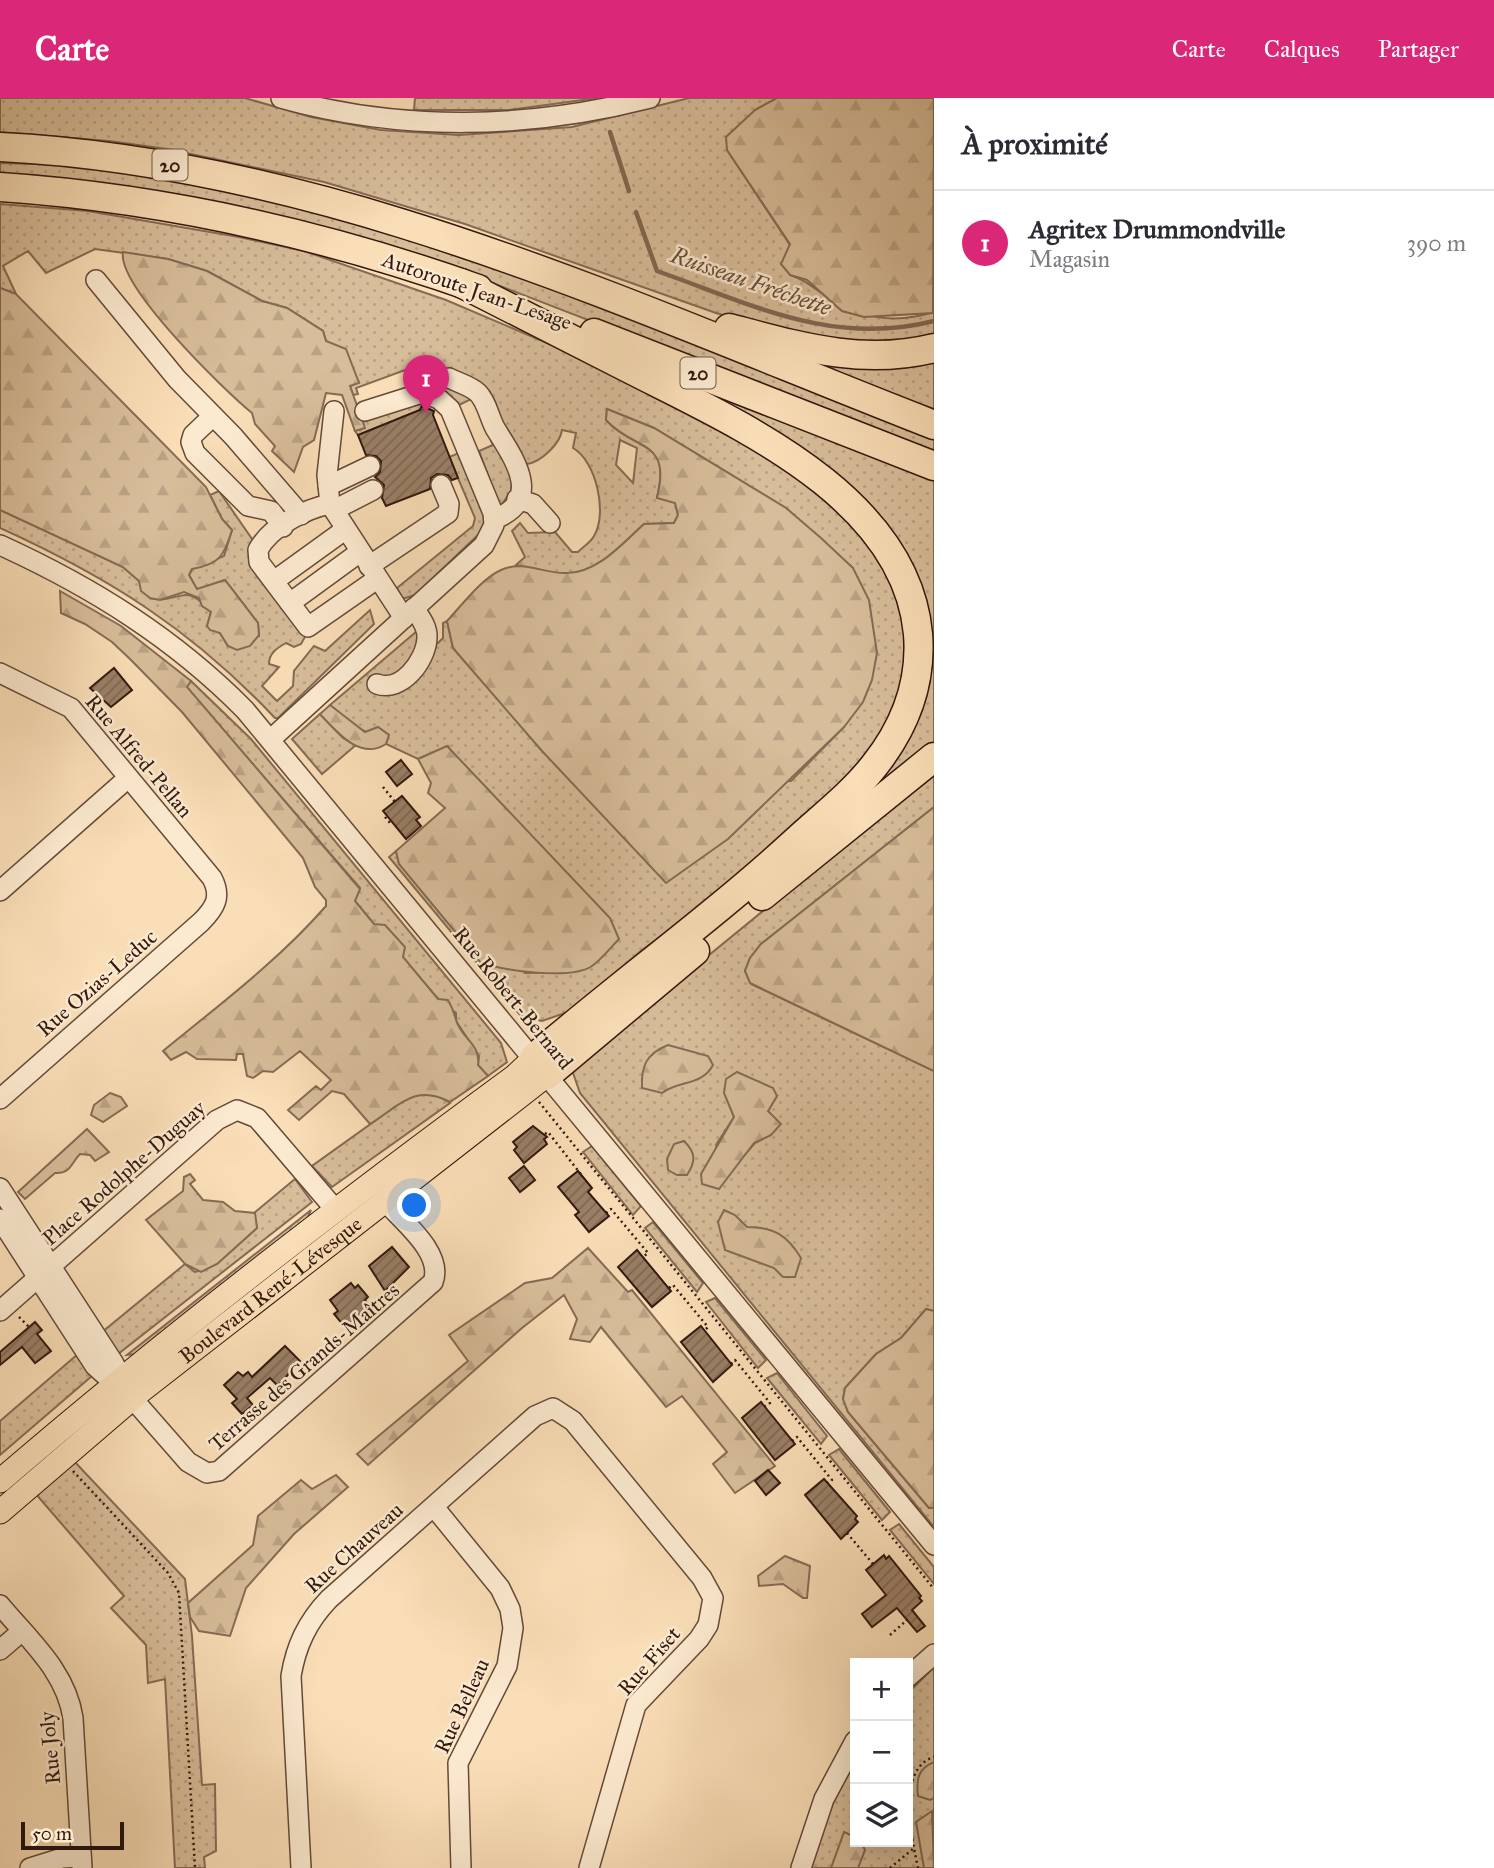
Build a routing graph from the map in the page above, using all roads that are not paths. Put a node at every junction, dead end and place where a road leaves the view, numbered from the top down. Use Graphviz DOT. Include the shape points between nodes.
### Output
graph roads {
  1 [pos="281,98"];
  2 [pos="650,98"];
  3 [pos="0,147"];
  4 [pos="0,187"];
  5 [pos="96,280"];
  6 [pos="461,283"];
  7 [pos="614,300"];
  8 [pos="934,348"];
  9 [pos="449,379"];
  10 [pos="334,411"];
  11 [pos="365,411"];
  12 [pos="213,416"];
  13 [pos="934,425"];
  14 [pos="370,466"];
  15 [pos="934,466"];
  16 [pos="442,485"];
  17 [pos="373,491"];
  18 [pos="517,499"];
  19 [pos="330,500"];
  20 [pos="300,515"];
  21 [pos="495,519"];
  22 [pos="550,523"];
  23 [pos="283,527"];
  24 [pos="346,529"];
  25 [pos="0,545"];
  26 [pos="369,565"];
  27 [pos="274,581"];
  28 [pos="290,603"];
  29 [pos="409,613"];
  30 [pos="0,674"];
  31 [pos="377,684"];
  32 [pos="271,739"];
  33 [pos="934,757"];
  34 [pos="128,778"];
  35 [pos="0,891"];
  36 [pos="218,897"];
  37 [pos="540,1078"];
  38 [pos="0,1099"];
  39 [pos="0,1188"];
  40 [pos="385,1200"];
  41 [pos="334,1209"];
  42 [pos="0,1219"];
  43 [pos="21,1236"];
  44 [pos="45,1273"];
  45 [pos="0,1311"];
  46 [pos="116,1380"];
  47 [pos="132,1398"];
  48 [pos="559,1410"];
  49 [pos="0,1481"];
  50 [pos="434,1507"];
  51 [pos="0,1512"];
  52 [pos="934,1545"];
  53 [pos="0,1605"];
  54 [pos="22,1631"];
  55 [pos="934,1644"];
  56 [pos="0,1650"];
  57 [pos="934,1654"];
  58 [pos="913,1671"];
  59 [pos="850,1751"];
  60 [pos="82,1862"];
  61 [pos="30,1868"];
  62 [pos="300,1868"];
  63 [pos="461,1868"];
  64 [pos="589,1868"];
  65 [pos="801,1868"];
  1 -- 2 [label="street" via="368,116 460,123 561,116"];
  3 -- 7 [label="highway, Autoroute Jean-Lesage / 20" via="151,162 293,191 440,234"];
  4 -- 6 [label="highway, Autoroute Jean-Lesage / 20" via="120,199 220,216 327,242"];
  5 -- 12 [label="street"];
  6 -- 15 [label="highway, Autoroute Jean-Lesage / 20"];
  6 -- 37 [label="highway" via="715,412 804,466 842,498 886,546 904,578 917,622 914,693 897,734 871,769"];
  7 -- 8 [label="highway" via="822,352 883,356"];
  7 -- 13 [label="highway, Autoroute Jean-Lesage / 20"];
  9 -- 18 [label="street" via="482,397 519,466"];
  10 -- 19 [label="street"];
  11 -- 21 [label="street" via="422,393 439,399 450,409 455,444"];
  12 -- 20 [label="street"];
  12 -- 23 [label="street" via="193,435 191,448 248,506 271,511"];
  14 -- 19 [label="street"];
  16 -- 26 [label="street" via="449,504 447,513"];
  17 -- 19 [label="street"];
  18 -- 21 [label="street" via="506,514"];
  18 -- 22 [label="street" via="533,504"];
  19 -- 20 [label="street"];
  19 -- 24 [label="street"];
  20 -- 23 [label="street"];
  21 -- 29 [label="street" via="484,545"];
  23 -- 27 [label="street" via="258,550 259,562"];
  24 -- 26 [label="street"];
  24 -- 27 [label="street"];
  25 -- 32 [label="street, Rue Robert-Bernard" via="148,626 221,686"];
  26 -- 28 [label="street"];
  26 -- 28 [label="street" via="308,626"];
  26 -- 29 [label="street"];
  27 -- 28 [label="street"];
  29 -- 31 [label="street" via="427,631 422,658 397,684"];
  29 -- 32 [label="street"];
  30 -- 34 [label="street, Rue Alfred-Pellan" via="71,708"];
  32 -- 37 [label="street, Rue Robert-Bernard"];
  33 -- 37 [label="highway"];
  34 -- 35 [label="street"];
  34 -- 36 [label="street, Rue Alfred-Pellan" via="212,878"];
  36 -- 38 [label="street, Rue Ozias-Leduc" via="207,916"];
  37 -- 40 [label="main road, Boulevard René-Lévesque"];
  37 -- 41 [label="main road, Boulevard René-Lévesque" via="515,1076"];
  37 -- 52 [label="street, Rue Robert-Bernard"];
  39 -- 43 [label="street"];
  40 -- 47 [label="main road, Boulevard René-Lévesque"];
  40 -- 47 [label="street, Terrasse des Grands-Maîtres" via="430,1253 436,1270 433,1282 219,1471 206,1473 194,1468"];
  41 -- 44 [label="street, Place Rodolphe-Duguay" via="257,1118 237,1110 217,1120"];
  41 -- 46 [label="main road, Boulevard René-Lévesque"];
  42 -- 43 [label="street"];
  43 -- 44 [label="street"];
  44 -- 45 [label="street, Place Rodolphe-Duguay"];
  44 -- 46 [label="street" via="100,1373"];
  46 -- 47 [label="street"];
  46 -- 49 [label="main road, Boulevard René-Lévesque"];
  47 -- 51 [label="main road, Boulevard René-Lévesque"];
  48 -- 50 [label="street, Rue Chauveau" via="535,1416"];
  48 -- 64 [label="street, Rue Fiset" via="573,1421 693,1567 713,1598 703,1634 636,1705"];
  50 -- 62 [label="street, Rue Chauveau" via="322,1606 297,1649 290,1691"];
  50 -- 63 [label="street, Rue Belleau" via="500,1588 513,1628 507,1666 458,1763"];
  53 -- 54 [label="street, Rue Joly"];
  54 -- 56 [label="street"];
  54 -- 60 [label="street, Rue Joly" via="50,1663 68,1696"];
  55 -- 58 [label="street"];
  57 -- 58 [label="street"];
  59 -- 65 [label="street" via="824,1800"];
  60 -- 61 [label="street"];
}
